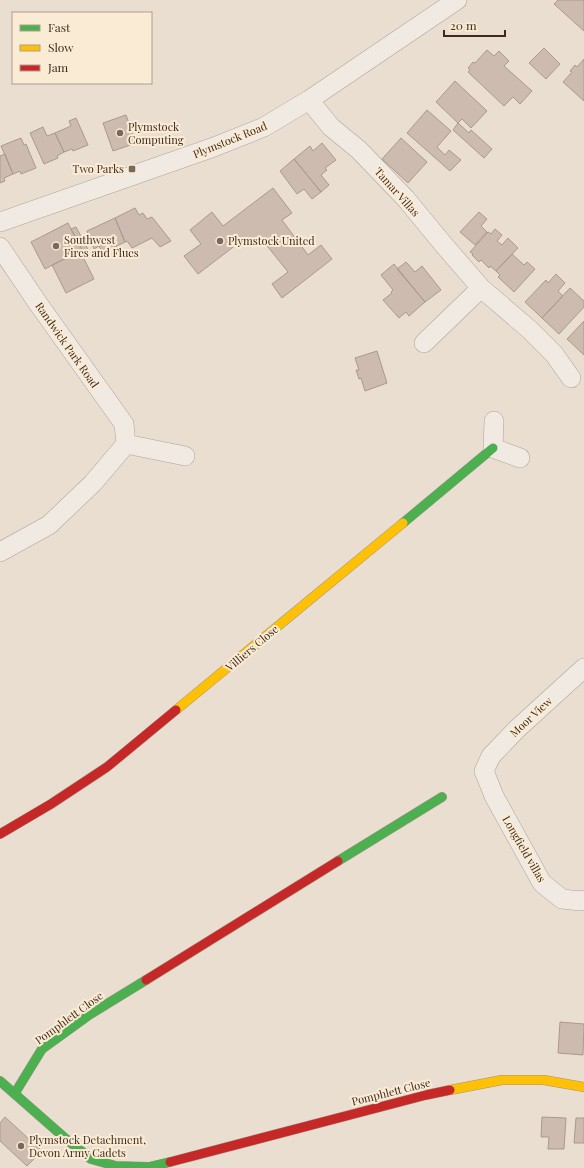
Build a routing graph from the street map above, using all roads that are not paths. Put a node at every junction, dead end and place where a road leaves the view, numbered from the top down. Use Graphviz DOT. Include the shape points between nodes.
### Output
graph roads {
  1 [pos="457,0"];
  2 [pos="309,100"];
  3 [pos="0,222"];
  4 [pos="0,247"];
  5 [pos="481,288"];
  6 [pos="424,343"];
  7 [pos="571,378"];
  8 [pos="494,421"];
  9 [pos="126,444"];
  10 [pos="493,448"];
  11 [pos="185,456"];
  12 [pos="520,458"];
  13 [pos="0,552"];
  14 [pos="584,668"];
  15 [pos="484,771"];
  16 [pos="442,797"];
  17 [pos="0,834"];
  18 [pos="584,900"];
  19 [pos="0,1081"];
  20 [pos="584,1087"];
  21 [pos="15,1093"];
  1 -- 2 [label="street, Plymstock Road"];
  2 -- 3 [label="street, Plymstock Road" via="264,127 214,148"];
  2 -- 5 [label="street, Tamar Villas" via="331,128 359,150 406,199"];
  4 -- 9 [label="street, Randwick Park Road" via="36,302 124,424"];
  5 -- 6 [label="street"];
  5 -- 7 [label="street, Tamar Villas" via="530,330 554,354"];
  8 -- 10 [label="street"];
  9 -- 11 [label="street"];
  9 -- 13 [label="street" via="93,483 49,525"];
  10 -- 12 [label="street"];
  10 -- 17 [label="street, Villiers Close" via="107,767"];
  14 -- 15 [label="street, Moor View" via="517,729 491,756"];
  15 -- 18 [label="street, Longfield villas" via="494,796 542,883 562,899"];
  16 -- 21 [label="street, Pomphlett Close" via="89,1015 42,1049"];
  19 -- 21 [label="street"];
  20 -- 21 [label="street, Pomphlett Close" via="544,1080 502,1080 426,1095 149,1167 116,1166 91,1159"];
}
